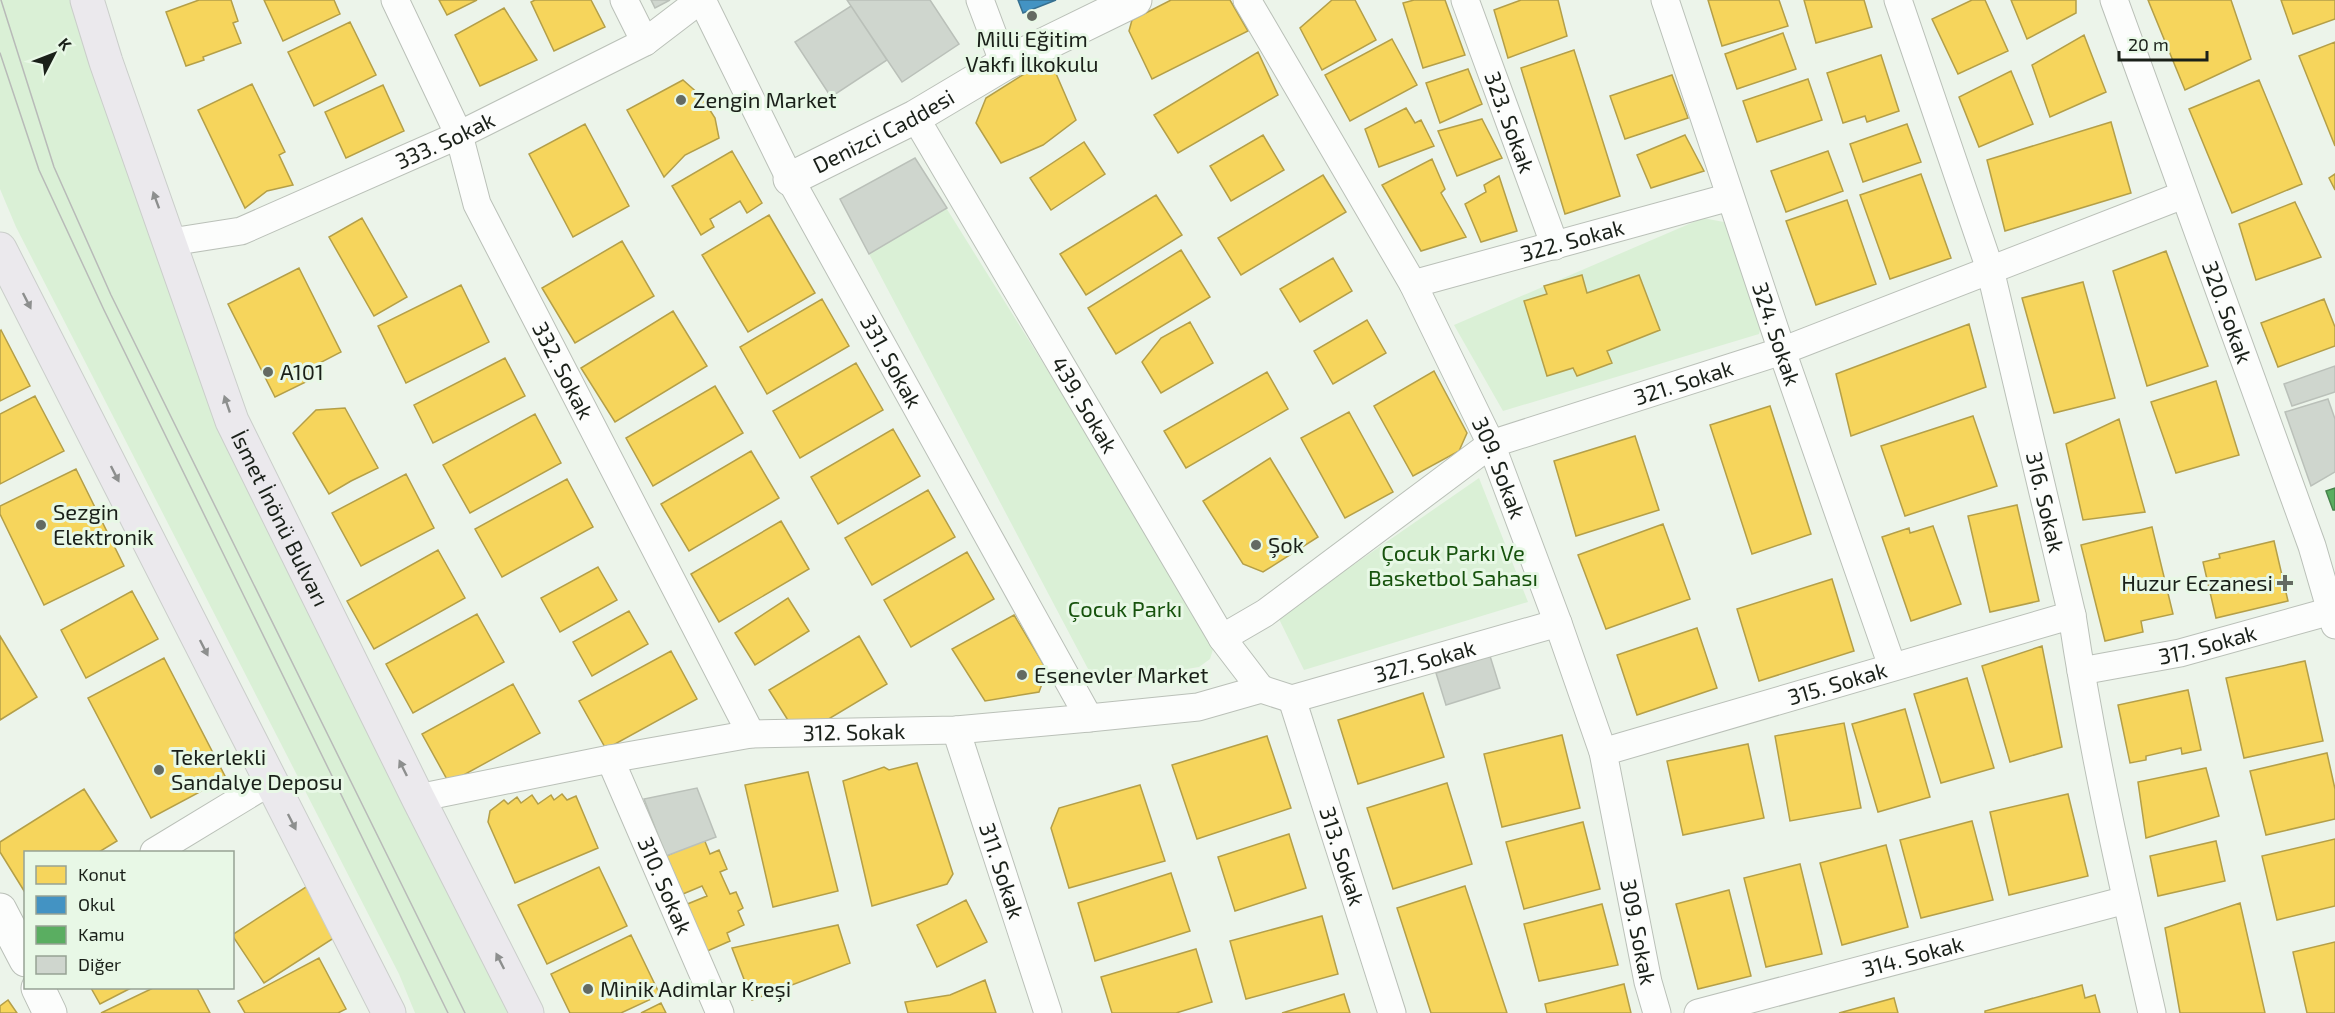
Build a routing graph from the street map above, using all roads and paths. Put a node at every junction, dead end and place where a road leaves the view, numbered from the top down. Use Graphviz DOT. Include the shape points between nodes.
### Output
graph roads {
  1 [pos="87,0"];
  2 [pos="395,0"];
  3 [pos="624,0"];
  4 [pos="701,0"];
  5 [pos="980,0"];
  6 [pos="1136,0"];
  7 [pos="1247,0"];
  8 [pos="1465,0"];
  9 [pos="1665,0"];
  10 [pos="1898,0"];
  11 [pos="2114,0"];
  12 [pos="645,42"];
  13 [pos="1004,64"];
  14 [pos="915,117"];
  15 [pos="459,135"];
  16 [pos="790,179"];
  17 [pos="2183,195"];
  18 [pos="1730,197"];
  19 [pos="171,242"];
  20 [pos="1555,246"];
  21 [pos="0,249"];
  22 [pos="1990,269"];
  23 [pos="1413,284"];
  24 [pos="1782,351"];
  25 [pos="1491,444"];
  26 [pos="2324,543"];
  27 [pos="2072,615"];
  28 [pos="2333,618"];
  29 [pos="1558,623"];
  30 [pos="1222,638"];
  31 [pos="1892,666"];
  32 [pos="2081,671"];
  33 [pos="1261,689"];
  34 [pos="1292,699"];
  35 [pos="1089,718"];
  36 [pos="956,730"];
  37 [pos="751,734"];
  38 [pos="1603,752"];
  39 [pos="610,759"];
  40 [pos="271,781"];
  41 [pos="418,798"];
  42 [pos="156,851"];
  43 [pos="2126,900"];
  44 [pos="39,989"];
  45 [pos="50,1013"];
  46 [pos="389,1013"];
  47 [pos="527,1013"];
  48 [pos="720,1013"];
  49 [pos="1048,1013"];
  50 [pos="1392,1013"];
  51 [pos="1657,1013"];
  52 [pos="1698,1013"];
  53 [pos="2152,1013"];
  19 -- 1 [label="main road, İsmet İnönü Bulvarı, one-way"];
  2 -- 15 [label="street, 332. Sokak"];
  3 -- 12 [label="street"];
  4 -- 12 [label="street, 333. Sokak"];
  4 -- 16 [label="street, 331. Sokak"];
  5 -- 13 [label="street"];
  6 -- 13 [label="street, Denizci Caddesi"];
  7 -- 23 [label="street, 309. Sokak"];
  8 -- 20 [label="street, 323. Sokak"];
  9 -- 18 [label="street, 324. Sokak"];
  10 -- 22 [label="street, 316. Sokak"];
  11 -- 17 [label="street, 320. Sokak"];
  12 -- 15 [label="street, 333. Sokak"];
  13 -- 14 [label="street, Denizci Caddesi"];
  14 -- 16 [label="street, Denizci Caddesi"];
  14 -- 30 [label="street, 439. Sokak"];
  15 -- 19 [label="street, 333. Sokak" via="241,231"];
  15 -- 37 [label="street, 332. Sokak" via="477,204"];
  16 -- 35 [label="street, 331. Sokak"];
  17 -- 22 [label="street, 321. Sokak"];
  17 -- 26 [label="street, 320. Sokak"];
  18 -- 20 [label="street, 322. Sokak"];
  18 -- 24 [label="street, 324. Sokak"];
  41 -- 19 [label="main road, İsmet İnönü Bulvarı, one-way" via="232,421"];
  20 -- 23 [label="street, 322. Sokak"];
  21 -- 40 [label="main road, one-way"];
  22 -- 24 [label="street, 321. Sokak"];
  22 -- 27 [label="street, 316. Sokak"];
  23 -- 25 [label="street, 309. Sokak"];
  24 -- 25 [label="street, 321. Sokak"];
  24 -- 31 [label="street, 324. Sokak"];
  25 -- 29 [label="street, 309. Sokak"];
  25 -- 30 [label="street, 321. Sokak" via="1266,612"];
  26 -- 28 [label="street, 320. Sokak"];
  27 -- 31 [label="street, 315. Sokak"];
  27 -- 32 [label="street, 316. Sokak"];
  28 -- 32 [label="street, 317. Sokak"];
  29 -- 34 [label="street, 327. Sokak"];
  29 -- 38 [label="street, 309. Sokak"];
  30 -- 33 [label="street, 439. Sokak"];
  31 -- 38 [label="street, 315. Sokak"];
  32 -- 43 [label="street, 316. Sokak"];
  33 -- 34 [label="street"];
  33 -- 35 [label="street, 312. Sokak" via="1198,707"];
  34 -- 50 [label="street, 313. Sokak"];
  35 -- 36 [label="street, 312. Sokak"];
  36 -- 37 [label="street, 312. Sokak"];
  36 -- 49 [label="street, 311. Sokak"];
  37 -- 39 [label="street, 312. Sokak"];
  38 -- 51 [label="street, 309. Sokak"];
  39 -- 41 [label="street, 312. Sokak"];
  39 -- 48 [label="street, 310. Sokak"];
  40 -- 42 [label="street"];
  40 -- 46 [label="main road, one-way"];
  47 -- 41 [label="main road, İsmet İnönü Bulvarı, one-way"];
  43 -- 52 [label="street, 314. Sokak"];
  43 -- 53 [label="street, 316. Sokak"];
  44 -- 45 [label="street"];
}
